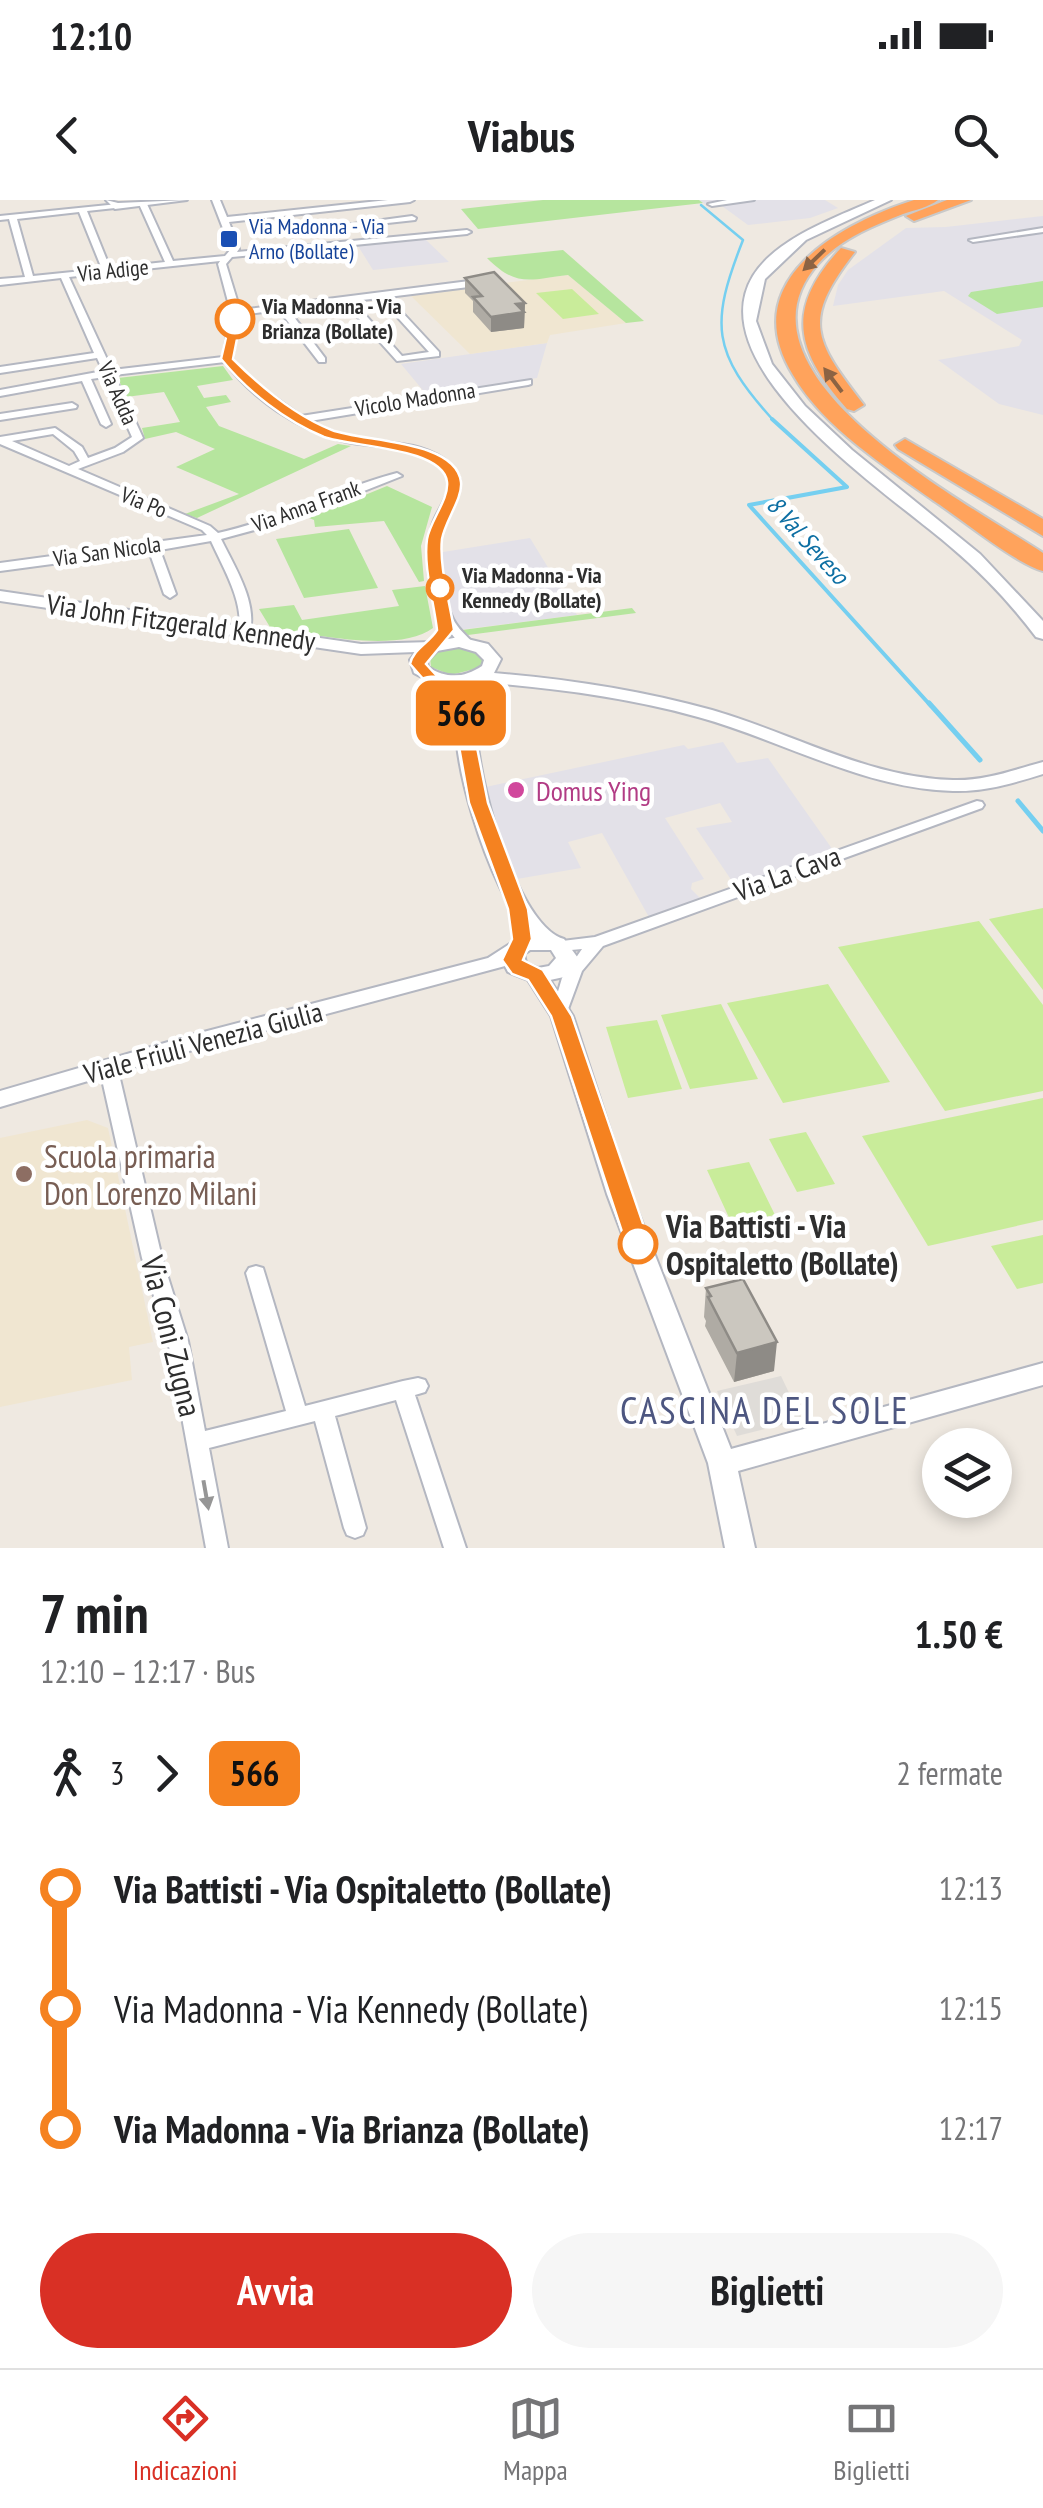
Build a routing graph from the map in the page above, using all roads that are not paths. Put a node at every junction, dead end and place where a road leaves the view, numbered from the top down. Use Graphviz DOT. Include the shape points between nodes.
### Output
graph roads {
  1 [pos="182,200"];
  2 [pos="216,200"];
  3 [pos="410,200"];
  4 [pos="750,200"];
  5 [pos="885,200"];
  6 [pos="930,200"];
  7 [pos="964,200"];
  8 [pos="397,202"];
  9 [pos="113,203"];
  10 [pos="143,204"];
  11 [pos="712,204"];
  12 [pos="328,209"];
  13 [pos="82,210"];
  14 [pos="12,216"];
  15 [pos="0,218"];
  16 [pos="412,218"];
  17 [pos="226,220"];
  18 [pos="342,226"];
  19 [pos="1043,230"];
  20 [pos="467,232"];
  21 [pos="430,236"];
  22 [pos="973,240"];
  23 [pos="358,245"];
  24 [pos="228,257"];
  25 [pos="170,264"];
  26 [pos="107,271"];
  27 [pos="64,276"];
  28 [pos="30,279"];
  29 [pos="496,280"];
  30 [pos="0,282"];
  31 [pos="382,296"];
  32 [pos="347,300"];
  33 [pos="282,308"];
  34 [pos="236,313"];
  35 [pos="100,355"];
  36 [pos="227,359"];
  37 [pos="322,360"];
  38 [pos="0,370"];
  39 [pos="110,373"];
  40 [pos="85,377"];
  41 [pos="528,382"];
  42 [pos="0,393"];
  43 [pos="72,406"];
  44 [pos="0,417"];
  45 [pos="302,419"];
  46 [pos="106,424"];
  47 [pos="0,440"];
  48 [pos="905,445"];
  49 [pos="880,450"];
  50 [pos="86,463"];
  51 [pos="67,470"];
  52 [pos="397,476"];
  53 [pos="1043,529"];
  54 [pos="214,536"];
  55 [pos="152,545"];
  56 [pos="1043,545"];
  57 [pos="1043,564"];
  58 [pos="0,567"];
  59 [pos="1043,589"];
  60 [pos="170,594"];
  61 [pos="0,596"];
  62 [pos="243,608"];
  63 [pos="446,622"];
  64 [pos="225,630"];
  65 [pos="245,632"];
  66 [pos="1043,632"];
  67 [pos="467,643"];
  68 [pos="434,646"];
  69 [pos="361,648"];
  70 [pos="492,664"];
  71 [pos="426,673"];
  72 [pos="475,678"];
  73 [pos="548,682"];
  74 [pos="461,712"];
  75 [pos="1043,768"];
  76 [pos="977,805"];
  77 [pos="518,914"];
  78 [pos="597,942"];
  79 [pos="540,958"];
  80 [pos="466,970"];
  81 [pos="407,987"];
  82 [pos="562,1010"];
  83 [pos="108,1066"];
  84 [pos="0,1099"];
  85 [pos="256,1273"];
  86 [pos="1043,1374"];
  87 [pos="322,1410"];
  88 [pos="298,1416"];
  89 [pos="197,1442"];
  90 [pos="722,1462"];
  91 [pos="356,1528"];
  92 [pos="217,1548"];
  93 [pos="455,1548"];
  94 [pos="740,1548"];
  1 -- 10 [label="street"];
  2 -- 17 [label="street"];
  3 -- 8 [label="street"];
  4 -- 11 [label="street"];
  5 -- 66 [label="main road" via="827,222 767,266 749,302 759,353 808,422 970,554"];
  6 -- 49 [label="highway, one-way" via="832,243 800,273 786,311 804,379"];
  48 -- 7 [label="highway, one-way" via="830,378 813,341 812,303 821,280 850,248 894,224"];
  8 -- 12 [label="street"];
  8 -- 16 [label="street"];
  9 -- 10 [label="street"];
  9 -- 13 [label="street"];
  10 -- 25 [label="street"];
  12 -- 17 [label="street"];
  12 -- 18 [label="street"];
  13 -- 14 [label="street"];
  13 -- 26 [label="street"];
  14 -- 15 [label="street"];
  14 -- 28 [label="street"];
  16 -- 18 [label="street"];
  16 -- 21 [label="street"];
  17 -- 24 [label="street" via="234,239"];
  18 -- 23 [label="street"];
  19 -- 22 [label="street"];
  20 -- 21 [label="street, Via Adige"];
  21 -- 23 [label="street, Via Adige"];
  23 -- 24 [label="street, Via Adige"];
  24 -- 25 [label="street, Via Adige"];
  24 -- 34 [label="street" via="223,274"];
  25 -- 26 [label="street, Via Adige"];
  26 -- 27 [label="street, Via Adige"];
  27 -- 28 [label="street, Via Adige"];
  27 -- 35 [label="street, Via Adda"];
  28 -- 30 [label="street, Via Adige"];
  29 -- 31 [label="street"];
  31 -- 32 [label="street"];
  31 -- 32 [label="street" via="436,354 400,359"];
  32 -- 33 [label="street"];
  33 -- 34 [label="street"];
  33 -- 37 [label="street"];
  34 -- 36 [label="street"];
  35 -- 38 [label="street"];
  35 -- 39 [label="street, Via Adda"];
  36 -- 39 [label="street"];
  36 -- 45 [label="street" via="246,382"];
  39 -- 40 [label="street"];
  39 -- 50 [label="street, Via Adda" via="138,440"];
  40 -- 42 [label="street"];
  40 -- 46 [label="street"];
  41 -- 45 [label="street, Vicolo Madonna"];
  43 -- 44 [label="street"];
  45 -- 63 [label="street" via="336,436 425,454 450,471 455,487 434,542"];
  47 -- 50 [label="street" via="55,432"];
  47 -- 51 [label="street, Via Po"];
  48 -- 53 [label="highway"];
  48 -- 56 [label="highway"];
  49 -- 57 [label="highway"];
  49 -- 59 [label="highway"];
  50 -- 51 [label="street, Via Adda"];
  51 -- 54 [label="street, Via Po"];
  52 -- 54 [label="street, Via Anna Frank" via="270,523"];
  54 -- 55 [label="street, Via San Nicola"];
  54 -- 62 [label="street"];
  55 -- 58 [label="street, Via San Nicola"];
  55 -- 60 [label="street"];
  61 -- 64 [label="street, Via John Fitzgerald Kennedy"];
  62 -- 64 [label="street"];
  62 -- 65 [label="street"];
  63 -- 67 [label="street"];
  63 -- 68 [label="street"];
  64 -- 65 [label="street, Via John Fitzgerald Kennedy"];
  65 -- 69 [label="street, Via John Fitzgerald Kennedy"];
  67 -- 68 [label="street, Via John Fitzgerald Kennedy"];
  67 -- 70 [label="street" via="487,651"];
  68 -- 69 [label="street, Via John Fitzgerald Kennedy"];
  68 -- 71 [label="street" via="420,656"];
  69 -- 71 [label="street, Via John Fitzgerald Kennedy"];
  70 -- 72 [label="street"];
  70 -- 73 [label="street"];
  71 -- 72 [label="street"];
  71 -- 74 [label="street"];
  72 -- 73 [label="street"];
  72 -- 74 [label="street" via="462,694"];
  73 -- 75 [label="street" via="706,713 913,783 987,786"];
  74 -- 77 [label="street" via="479,803"];
  76 -- 78 [label="street, Via La Cava"];
  77 -- 79 [label="street"];
  77 -- 80 [label="street" via="497,954"];
  78 -- 79 [label="street, Via La Cava"];
  78 -- 82 [label="street" via="567,980"];
  79 -- 80 [label="street, Viale Friuli Venezia Giulia"];
  79 -- 81 [label="street, Viale Friuli Venezia Giulia"];
  79 -- 82 [label="street"];
  80 -- 81 [label="street, Viale Friuli Venezia Giulia"];
  81 -- 83 [label="street, Viale Friuli Venezia Giulia"];
  82 -- 90 [label="street" via="618,1194"];
  83 -- 84 [label="street, Viale Friuli Venezia Giulia"];
  83 -- 89 [label="street, Via Coni Zugna"];
  85 -- 88 [label="street"];
  86 -- 90 [label="street"];
  87 -- 88 [label="street"];
  87 -- 91 [label="street"];
  87 -- 93 [label="street" via="411,1388"];
  88 -- 89 [label="street"];
  89 -- 92 [label="street, Via Coni Zugna, one-way"];
  90 -- 94 [label="street"];
}
